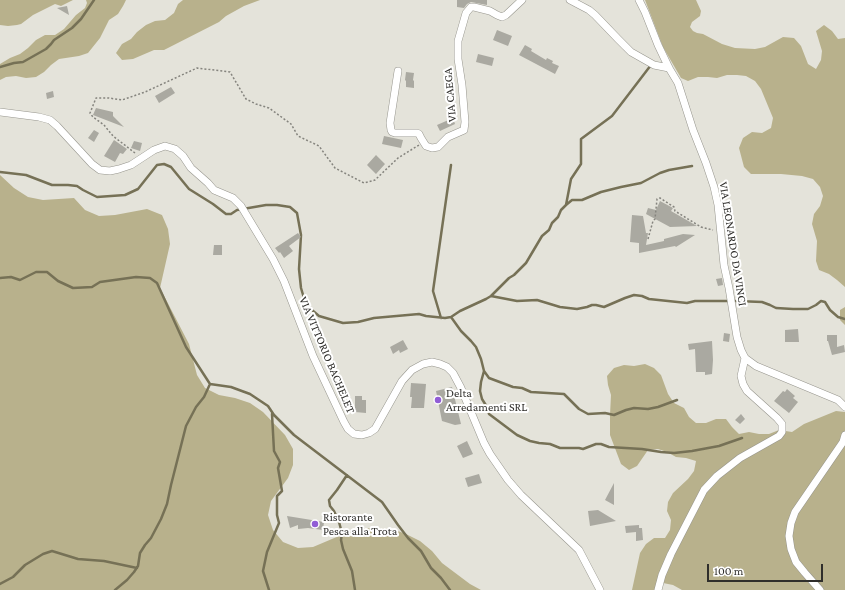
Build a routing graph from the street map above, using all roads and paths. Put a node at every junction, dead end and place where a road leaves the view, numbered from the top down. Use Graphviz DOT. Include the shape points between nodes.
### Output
graph roads {
  1 [pos="522,0"];
  2 [pos="570,0"];
  3 [pos="639,0"];
  4 [pos="669,68"];
  5 [pos="398,71"];
  6 [pos="0,112"];
  7 [pos="424,142"];
  8 [pos="146,156"];
  9 [pos="721,230"];
  10 [pos="648,239"];
  11 [pos="745,358"];
  12 [pos="845,407"];
  13 [pos="845,435"];
  14 [pos="600,590"];
  15 [pos="658,590"];
  16 [pos="820,590"];
  1 -- 7 [label="street, VIA CAEGA" via="502,17 490,11 471,7 466,12 458,41 464,130 448,138 438,147 426,146"];
  2 -- 4 [label="street" via="595,14 631,52 654,65"];
  3 -- 4 [label="street"];
  4 -- 9 [label="street, VIA LEONARDO DA VINCI" via="678,83 706,163 718,205"];
  5 -- 7 [label="street, VIA CAEGA" via="390,118 391,130 395,133 417,133"];
  6 -- 8 [label="street, VIA VITTORIO BACHELET" via="50,120 100,170 119,169"];
  7 -- 8 [label="path" via="398,158 375,180 364,183 335,168 319,146 298,136 291,124 269,108 246,99 230,72 197,68 122,100 96,98 90,113 93,117 136,153"];
  8 -- 14 [label="street, VIA VITTORIO BACHELET" via="165,146 175,149 214,190 233,198 241,206 284,281 313,356 348,429 354,434 362,435 374,429 402,381 412,370 432,362 447,367 461,388 487,448 508,480 579,550"];
  9 -- 10 [label="path" via="701,227 659,198"];
  9 -- 11 [label="street, VIA LEONARDO DA VINCI" via="724,265 737,337"];
  11 -- 12 [label="street" via="756,366 838,400"];
  11 -- 15 [label="street" via="741,376 743,384 747,391 778,418 782,424 782,432 740,458 704,490 671,554"];
  13 -- 16 [label="street" via="843,442 795,512 791,523 790,549 796,562"];
}
